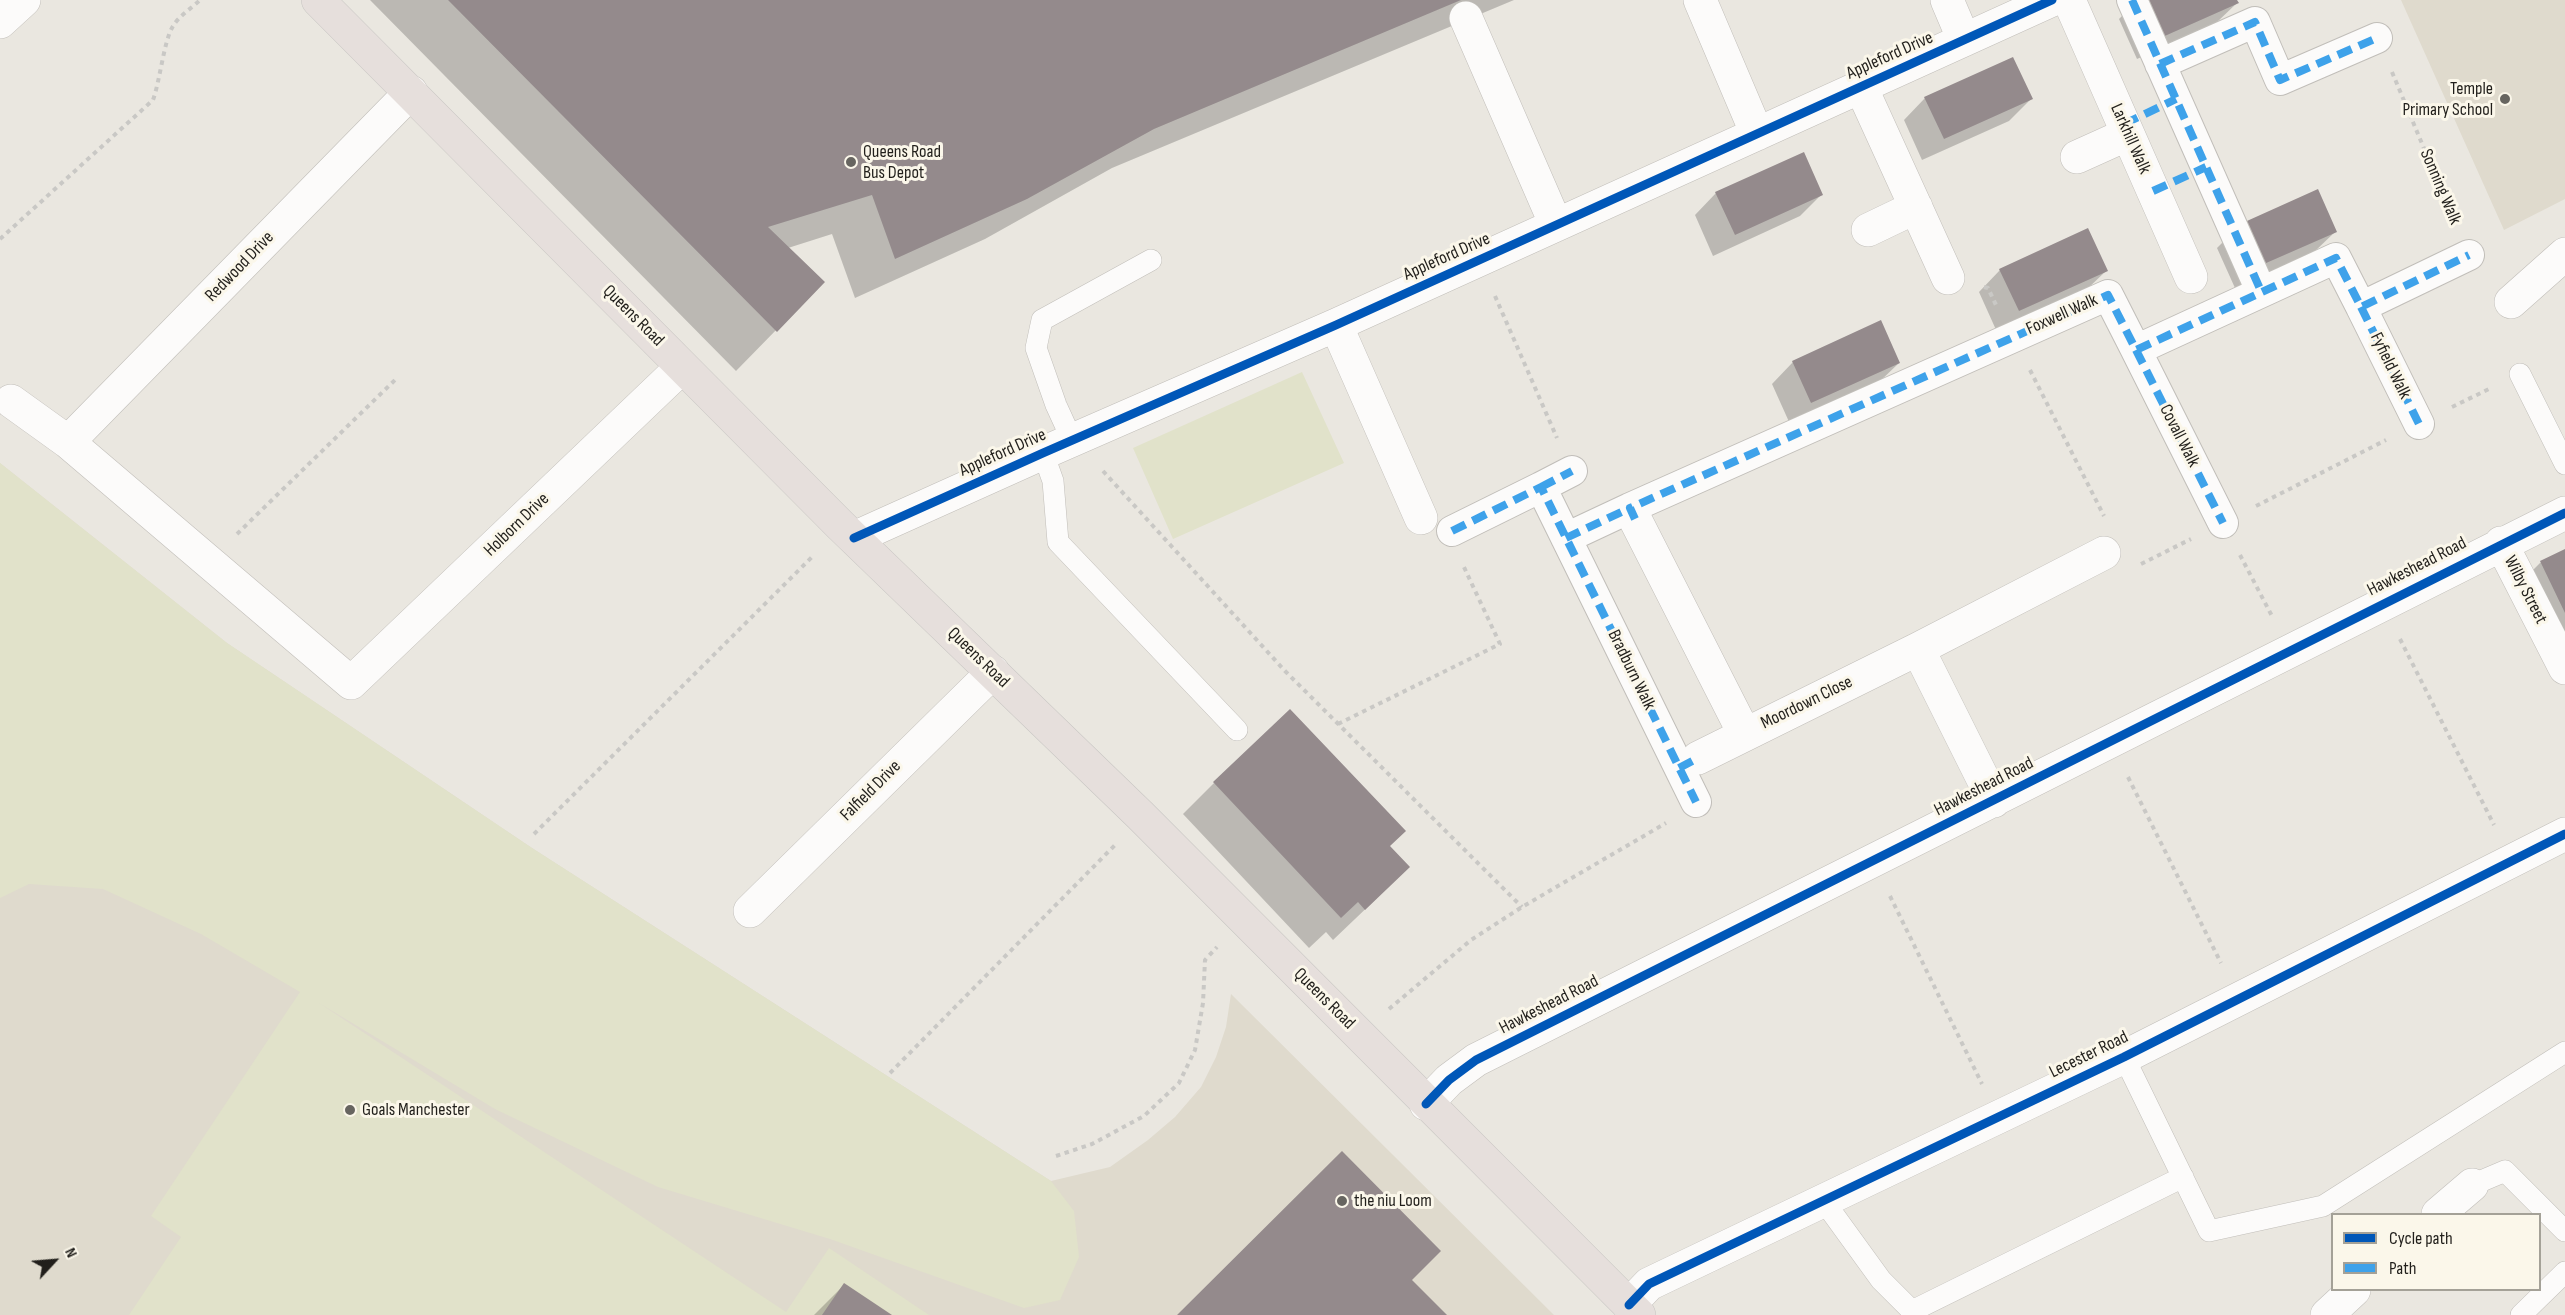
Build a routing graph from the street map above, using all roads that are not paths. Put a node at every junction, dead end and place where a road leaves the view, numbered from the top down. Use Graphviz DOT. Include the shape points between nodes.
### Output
graph roads {
  1 [pos="24,0"];
  2 [pos="318,0"];
  3 [pos="1700,0"];
  4 [pos="1947,0"];
  5 [pos="2052,0"];
  6 [pos="2069,0"];
  7 [pos="2132,0"];
  8 [pos="1466,18"];
  9 [pos="0,22"];
  10 [pos="2377,38"];
  11 [pos="1964,40"];
  12 [pos="2160,64"];
  13 [pos="1861,87"];
  14 [pos="411,92"];
  15 [pos="1757,134"];
  16 [pos="2128,134"];
  17 [pos="2077,157"];
  18 [pos="1916,207"];
  19 [pos="1556,225"];
  20 [pos="1868,230"];
  21 [pos="2565,254"];
  22 [pos="2469,255"];
  23 [pos="1151,260"];
  24 [pos="2191,277"];
  25 [pos="1948,278"];
  26 [pos="2260,291"];
  27 [pos="2511,302"];
  28 [pos="2361,307"];
  29 [pos="1336,326"];
  30 [pos="2136,350"];
  31 [pos="682,367"];
  32 [pos="2520,374"];
  33 [pos="11,401"];
  34 [pos="2419,424"];
  35 [pos="1077,438"];
  36 [pos="68,442"];
  37 [pos="1043,453"];
  38 [pos="2565,464"];
  39 [pos="1572,471"];
  40 [pos="1541,487"];
  41 [pos="2565,513"];
  42 [pos="1633,514"];
  43 [pos="1421,518"];
  44 [pos="2223,523"];
  45 [pos="1452,531"];
  46 [pos="854,538"];
  47 [pos="1566,538"];
  48 [pos="2501,543"];
  49 [pos="2115,549"];
  50 [pos="1918,649"];
  51 [pos="2565,668"];
  52 [pos="993,672"];
  53 [pos="1238,730"];
  54 [pos="1744,733"];
  55 [pos="1698,758"];
  56 [pos="1994,801"];
  57 [pos="1696,802"];
  58 [pos="2565,834"];
  59 [pos="750,911"];
  60 [pos="2565,1052"];
  61 [pos="2124,1056"];
  62 [pos="1426,1104"];
  63 [pos="2183,1177"];
  64 [pos="2472,1185"];
  65 [pos="1823,1200"];
  66 [pos="2440,1213"];
  67 [pos="2565,1231"];
  68 [pos="2565,1272"];
  69 [pos="2353,1291"];
  70 [pos="1634,1310"];
  71 [pos="1914,1313"];
  72 [pos="2327,1315"];
  73 [pos="2521,1315"];
  1 -- 9 [label="street"];
  2 -- 14 [label="highway, Queens Road"];
  3 -- 15 [label="street"];
  4 -- 11 [label="street"];
  5 -- 11 [label="street, Appleford Drive"];
  6 -- 16 [label="street, Larkhill Walk"];
  7 -- 12 [label="street"];
  8 -- 19 [label="street"];
  10 -- 12 [label="street" via="2280,80 2255,22"];
  11 -- 13 [label="street, Appleford Drive"];
  12 -- 26 [label="street"];
  13 -- 15 [label="street, Appleford Drive"];
  13 -- 18 [label="street"];
  14 -- 31 [label="highway, Queens Road"];
  14 -- 36 [label="street, Redwood Drive"];
  15 -- 19 [label="street, Appleford Drive"];
  16 -- 17 [label="street"];
  16 -- 24 [label="street, Larkhill Walk"];
  18 -- 20 [label="street"];
  18 -- 25 [label="street"];
  19 -- 29 [label="street, Appleford Drive"];
  21 -- 27 [label="street"];
  22 -- 28 [label="street"];
  23 -- 35 [label="lane" via="1042,320 1036,348 1056,405"];
  26 -- 28 [label="street" via="2336,258"];
  26 -- 30 [label="street"];
  28 -- 34 [label="street, Fyfield Walk"];
  29 -- 35 [label="street, Appleford Drive"];
  29 -- 43 [label="street"];
  30 -- 42 [label="street, Foxwell Walk" via="2108,295"];
  30 -- 44 [label="street, Covall Walk"];
  31 -- 36 [label="street, Holborn Drive" via="351,683"];
  31 -- 46 [label="highway, Queens Road"];
  32 -- 38 [label="lane"];
  33 -- 36 [label="street"];
  35 -- 37 [label="street, Appleford Drive"];
  37 -- 46 [label="street, Appleford Drive"];
  37 -- 53 [label="lane" via="1053,481 1058,542"];
  39 -- 40 [label="street"];
  40 -- 45 [label="street"];
  40 -- 47 [label="street"];
  41 -- 48 [label="street, Hawkeshead Road"];
  42 -- 47 [label="street, Foxwell Walk"];
  42 -- 54 [label="street"];
  46 -- 52 [label="highway, Queens Road"];
  47 -- 57 [label="street, Bradburn Walk"];
  48 -- 51 [label="street, Wilby Street"];
  48 -- 56 [label="street, Hawkeshead Road"];
  49 -- 50 [label="street, Moordown Close"];
  50 -- 54 [label="street, Moordown Close"];
  50 -- 56 [label="street"];
  52 -- 59 [label="street, Falfield Drive"];
  52 -- 62 [label="highway, Queens Road" via="1140,814"];
  54 -- 55 [label="street, Moordown Close"];
  56 -- 62 [label="street, Hawkeshead Road" via="1476,1060"];
  58 -- 61 [label="street, Lecester Road"];
  60 -- 63 [label="lane" via="2323,1206 2209,1231"];
  61 -- 63 [label="lane"];
  61 -- 65 [label="street, Lecester Road"];
  62 -- 70 [label="highway, Queens Road"];
  63 -- 71 [label="lane"];
  64 -- 66 [label="street"];
  64 -- 67 [label="lane" via="2505,1170"];
  65 -- 70 [label="street, Lecester Road" via="1649,1284"];
  65 -- 71 [label="lane" via="1881,1280"];
  68 -- 73 [label="lane"];
  69 -- 72 [label="street"];
}
